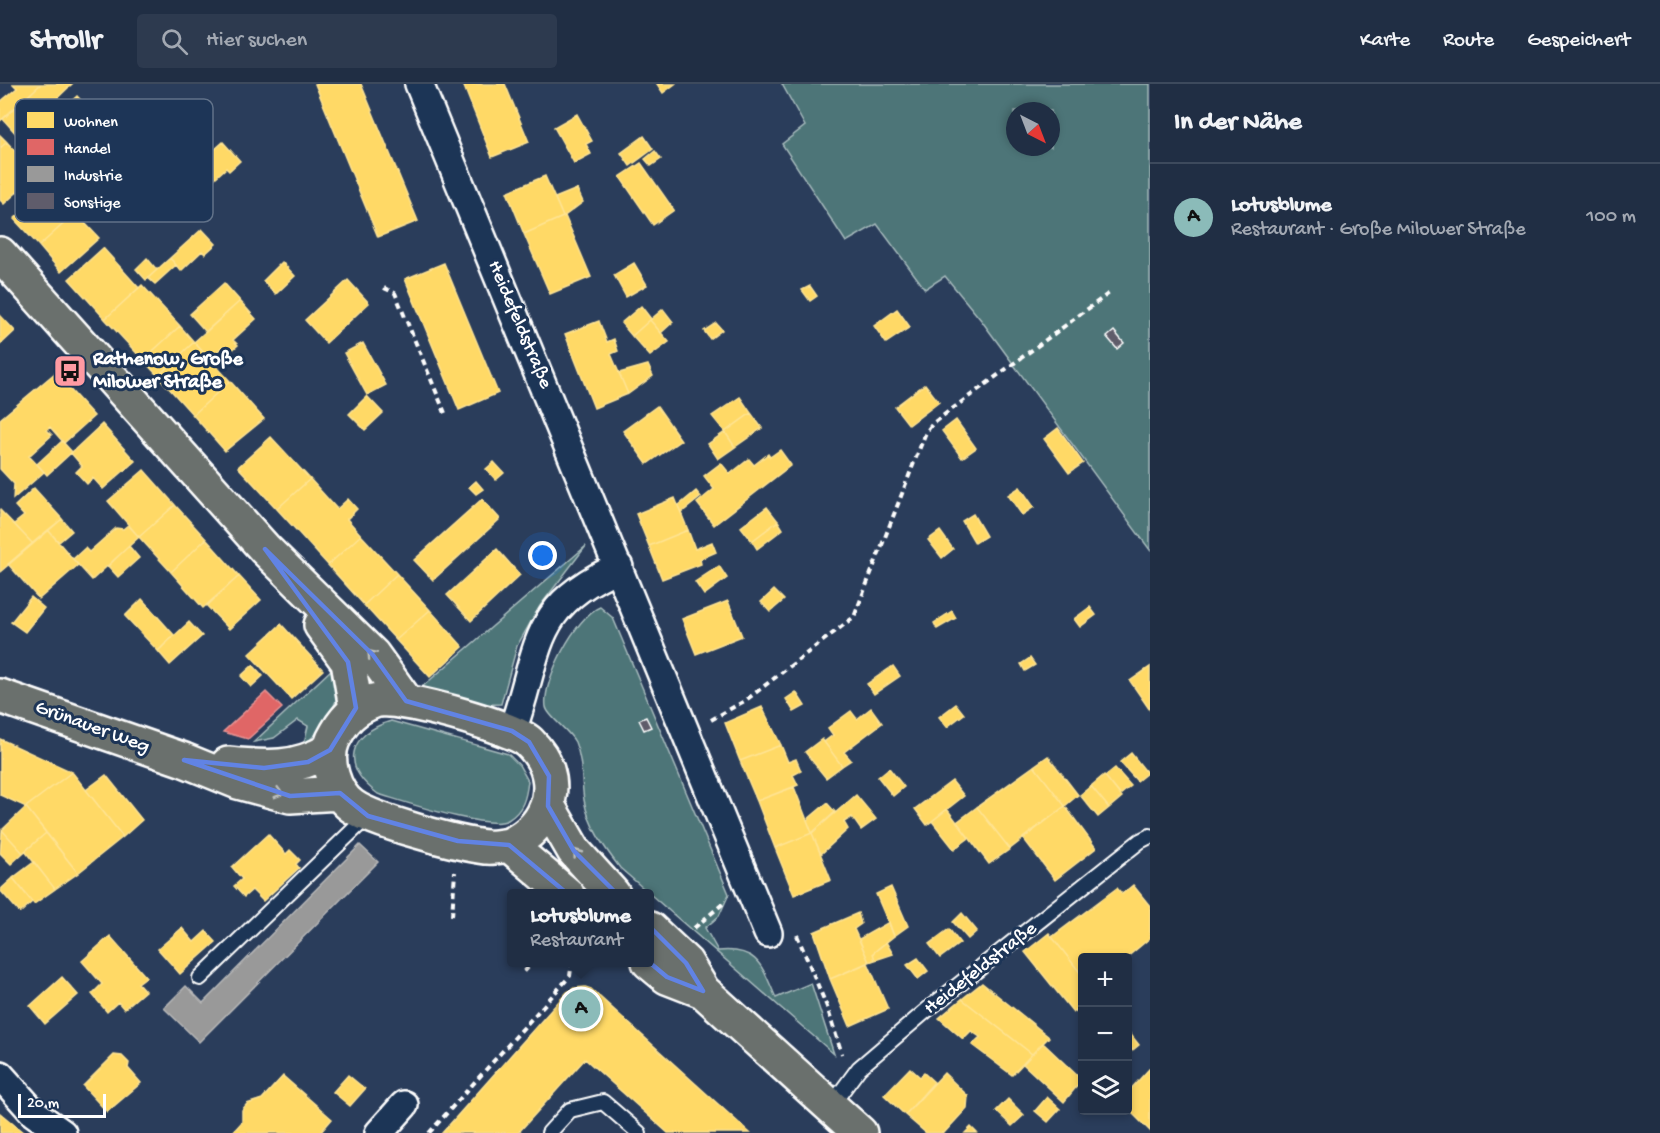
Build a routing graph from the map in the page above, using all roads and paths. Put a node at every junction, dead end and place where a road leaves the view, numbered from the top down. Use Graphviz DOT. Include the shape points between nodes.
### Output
graph roads {
  1 [pos="419,84"];
  2 [pos="0,254"];
  3 [pos="384,288"];
  4 [pos="1112,291"];
  5 [pos="445,413"];
  6 [pos="266,549"];
  7 [pos="619,567"];
  8 [pos="0,696"];
  9 [pos="406,700"];
  10 [pos="356,708"];
  11 [pos="512,731"];
  12 [pos="687,734"];
  13 [pos="330,750"];
  14 [pos="184,760"];
  15 [pos="340,793"];
  16 [pos="548,806"];
  17 [pos="368,816"];
  18 [pos="1145,839"];
  19 [pos="458,841"];
  20 [pos="509,846"];
  21 [pos="561,889"];
  22 [pos="608,889"];
  23 [pos="728,899"];
  24 [pos="452,916"];
  25 [pos="768,933"];
  26 [pos="657,946"];
  27 [pos="529,967"];
  28 [pos="571,967"];
  29 [pos="524,972"];
  30 [pos="200,978"];
  31 [pos="844,1060"];
  32 [pos="0,1075"];
  33 [pos="404,1105"];
  34 [pos="831,1106"];
  35 [pos="62,1133"];
  36 [pos="379,1133"];
  37 [pos="429,1133"];
  38 [pos="549,1133"];
  39 [pos="639,1133"];
  40 [pos="860,1133"];
  1 -- 7 [label="street, Heidefeldstraße"];
  2 -- 6 [label="main road"];
  3 -- 5 [label="path" via="395,293"];
  4 -- 12 [label="path" via="933,423 926,432 854,617 746,700"];
  9 -- 6 [label="main road, one-way" via="373,656"];
  6 -- 10 [label="main road" via="348,662"];
  7 -- 11 [label="street" via="591,579 552,613 538,641"];
  7 -- 12 [label="street, Heidefeldstraße"];
  8 -- 14 [label="main road, Grünauer Weg"];
  9 -- 10 [label="main road" via="378,699"];
  9 -- 11 [label="main road"];
  10 -- 13 [label="main road" via="346,717"];
  11 -- 16 [label="main road" via="529,742 541,758 549,776"];
  12 -- 25 [label="street, Heidefeldstraße"];
  13 -- 14 [label="main road, Grünauer Weg" via="308,762 287,767"];
  13 -- 15 [label="main road" via="331,772"];
  14 -- 15 [label="main road, Grünauer Weg, one-way" via="229,779 290,796"];
  15 -- 17 [label="main road"];
  16 -- 20 [label="main road" via="535,829"];
  22 -- 16 [label="main road, one-way" via="574,851"];
  17 -- 19 [label="main road"];
  17 -- 30 [label="lane"];
  18 -- 34 [label="lane, Heidefeldstraße" via="885,1046 860,1068"];
  19 -- 20 [label="main road" via="488,847"];
  19 -- 24 [label="path"];
  20 -- 21 [label="main road"];
  23 -- 26 [label="path"];
  25 -- 31 [label="path" via="797,935"];
  26 -- 34 [label="main road" via="667,977 704,990"];
  27 -- 29 [label="path"];
  28 -- 37 [label="path" via="570,976"];
  32 -- 35 [label="street" via="34,1113"];
  33 -- 36 [label="street"];
  34 -- 40 [label="main road"];
  38 -- 39 [label="lane" via="570,1110 603,1102"];
}
